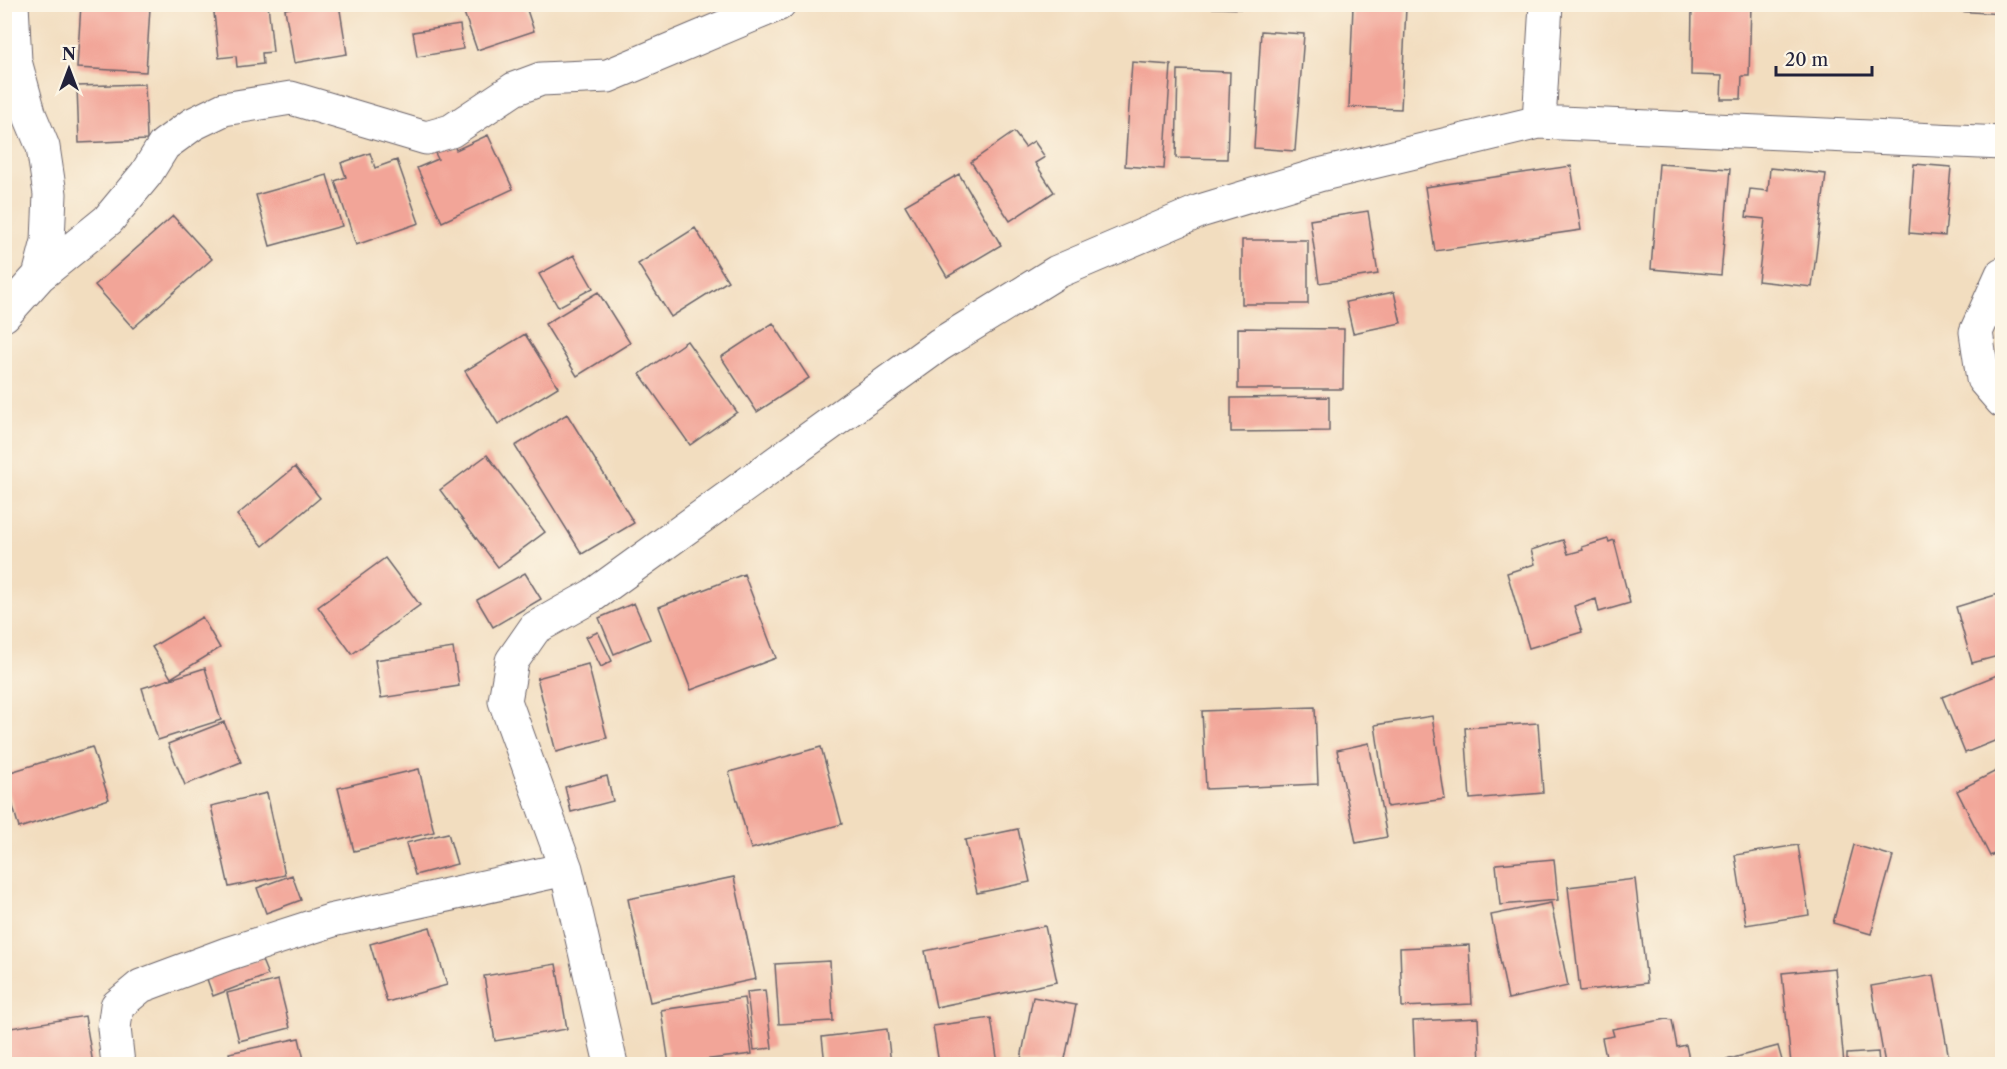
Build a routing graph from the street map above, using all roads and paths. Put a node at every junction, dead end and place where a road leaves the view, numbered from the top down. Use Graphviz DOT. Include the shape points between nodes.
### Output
graph roads {
  1 [pos="12,4"];
  2 [pos="779,4"];
  3 [pos="1546,4"];
  4 [pos="1539,122"];
  5 [pos="2002,143"];
  6 [pos="2002,274"];
  7 [pos="39,276"];
  8 [pos="4,315"];
  9 [pos="2002,401"];
  10 [pos="566,868"];
  11 [pos="118,1065"];
  12 [pos="610,1065"];
  1 -- 7 [label="street" via="15,61 43,147 50,194 48,241"];
  2 -- 7 [label="street" via="608,76 541,79 514,88 451,131 426,138 291,98 224,109 193,124 164,145 108,220"];
  3 -- 4 [label="street"];
  4 -- 5 [label="street"];
  4 -- 10 [label="street" via="1319,175 1200,211 1057,272 939,345 592,596 535,628 512,661 505,701"];
  6 -- 9 [label="street" via="1976,332 1983,379"];
  7 -- 8 [label="street"];
  10 -- 11 [label="street" via="333,920 141,987 117,1006 114,1028"];
  10 -- 12 [label="street"];
}
